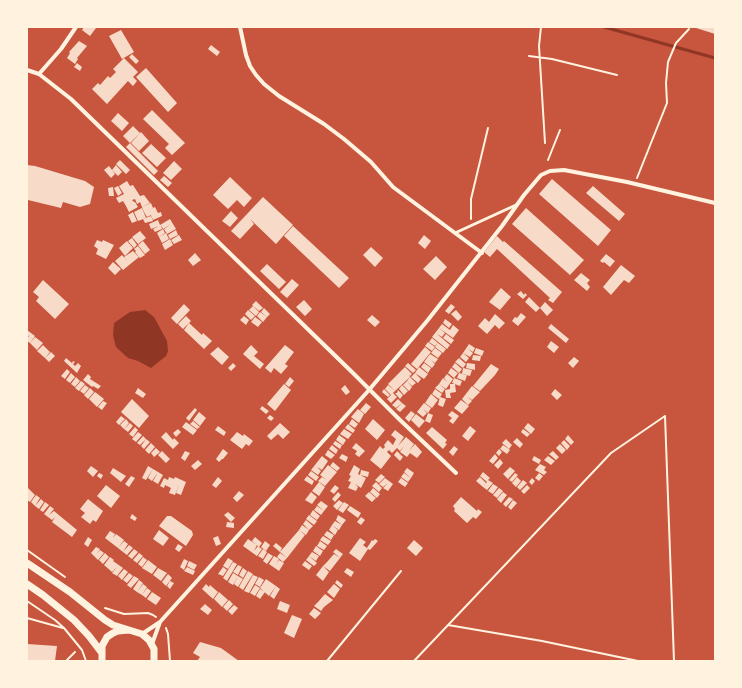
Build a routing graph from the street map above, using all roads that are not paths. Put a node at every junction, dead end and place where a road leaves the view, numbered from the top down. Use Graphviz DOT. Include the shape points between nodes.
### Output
graph roads {
  1 [pos="76,27"];
  2 [pos="240,27"];
  3 [pos="27,70"];
  4 [pos="39,74"];
  5 [pos="715,202"];
  6 [pos="516,206"];
  7 [pos="455,233"];
  8 [pos="482,253"];
  9 [pos="369,390"];
  10 [pos="456,473"];
  11 [pos="27,563"];
  12 [pos="27,584"];
  13 [pos="160,622"];
  14 [pos="129,630"];
  15 [pos="142,634"];
  16 [pos="152,644"];
  17 [pos="102,652"];
  18 [pos="102,661"];
  19 [pos="154,661"];
  1 -- 4 [label="street"];
  2 -- 7 [label="street" via="250,66 264,84 344,139 371,162 393,187"];
  3 -- 4 [label="street"];
  4 -- 9 [label="street" via="71,99"];
  5 -- 6 [label="street" via="557,170 537,179"];
  6 -- 7 [label="lane"];
  6 -- 8 [label="street"];
  7 -- 8 [label="street"];
  8 -- 9 [label="street"];
  9 -- 10 [label="street"];
  9 -- 13 [label="street"];
  11 -- 14 [label="street" via="109,622"];
  12 -- 17 [label="street" via="74,620"];
  13 -- 15 [label="street"];
  13 -- 16 [label="street"];
  14 -- 15 [label="street"];
  14 -- 17 [label="street" via="118,631 107,637 103,642"];
  15 -- 16 [label="street"];
  16 -- 19 [label="street"];
  17 -- 18 [label="street"];
}
